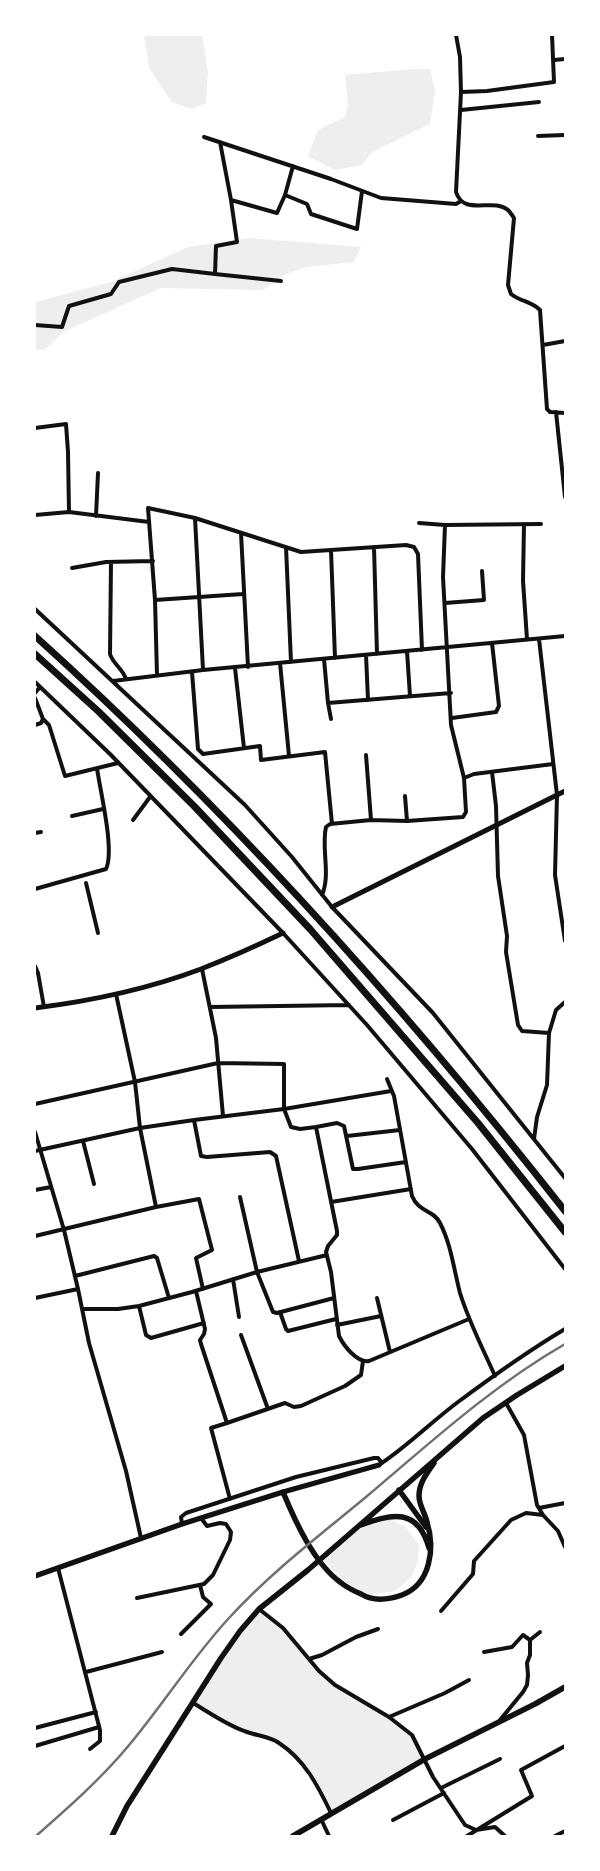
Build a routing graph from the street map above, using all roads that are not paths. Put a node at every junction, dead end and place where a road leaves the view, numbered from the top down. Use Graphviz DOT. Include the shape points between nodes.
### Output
graph roads {
  1 [pos="456,35"];
  2 [pos="552,35"];
  3 [pos="565,59"];
  4 [pos="554,60"];
  5 [pos="461,92"];
  6 [pos="539,102"];
  7 [pos="461,110"];
  8 [pos="565,135"];
  9 [pos="538,136"];
  10 [pos="204,137"];
  11 [pos="220,142"];
  12 [pos="293,166"];
  13 [pos="362,191"];
  14 [pos="285,195"];
  15 [pos="231,200"];
  16 [pos="461,201"];
  17 [pos="215,274"];
  18 [pos="281,281"];
  19 [pos="35,325"];
  20 [pos="565,341"];
  21 [pos="543,344"];
  22 [pos="556,412"];
  23 [pos="565,413"];
  24 [pos="35,428"];
  25 [pos="98,473"];
  26 [pos="565,497"];
  27 [pos="69,512"];
  28 [pos="35,515"];
  29 [pos="96,516"];
  30 [pos="195,518"];
  31 [pos="149,522"];
  32 [pos="419,523"];
  33 [pos="524,524"];
  34 [pos="541,524"];
  35 [pos="445,525"];
  36 [pos="241,533"];
  37 [pos="286,547"];
  38 [pos="374,547"];
  39 [pos="331,550"];
  40 [pos="153,561"];
  41 [pos="111,562"];
  42 [pos="72,568"];
  43 [pos="482,571"];
  44 [pos="243,594"];
  45 [pos="199,598"];
  46 [pos="155,600"];
  47 [pos="445,603"];
  48 [pos="35,609"];
  49 [pos="35,636"];
  50 [pos="565,636"];
  51 [pos="527,639"];
  52 [pos="539,639"];
  53 [pos="492,643"];
  54 [pos="447,647"];
  55 [pos="422,650"];
  56 [pos="407,651"];
  57 [pos="35,654"];
  58 [pos="377,654"];
  59 [pos="366,655"];
  60 [pos="335,658"];
  61 [pos="324,659"];
  62 [pos="290,662"];
  63 [pos="280,663"];
  64 [pos="248,667"];
  65 [pos="235,668"];
  66 [pos="203,670"];
  67 [pos="192,672"];
  68 [pos="157,676"];
  69 [pos="126,679"];
  70 [pos="113,681"];
  71 [pos="35,682"];
  72 [pos="40,687"];
  73 [pos="451,692"];
  74 [pos="35,693"];
  75 [pos="410,696"];
  76 [pos="35,698"];
  77 [pos="368,700"];
  78 [pos="328,703"];
  79 [pos="452,718"];
  80 [pos="43,719"];
  81 [pos="331,719"];
  82 [pos="35,725"];
  83 [pos="244,748"];
  84 [pos="366,755"];
  85 [pos="289,756"];
  86 [pos="118,763"];
  87 [pos="554,764"];
  88 [pos="96,768"];
  89 [pos="492,772"];
  90 [pos="464,778"];
  91 [pos="565,791"];
  92 [pos="557,795"];
  93 [pos="150,796"];
  94 [pos="405,796"];
  95 [pos="103,809"];
  96 [pos="72,816"];
  97 [pos="133,820"];
  98 [pos="371,820"];
  99 [pos="407,821"];
  100 [pos="332,824"];
  101 [pos="496,826"];
  102 [pos="41,832"];
  103 [pos="35,833"];
  104 [pos="86,883"];
  105 [pos="35,889"];
  106 [pos="322,895"];
  107 [pos="332,907"];
  108 [pos="98,933"];
  109 [pos="283,933"];
  110 [pos="565,941"];
  111 [pos="35,966"];
  112 [pos="202,968"];
  113 [pos="116,994"];
  114 [pos="565,1002"];
  115 [pos="349,1005"];
  116 [pos="44,1007"];
  117 [pos="210,1007"];
  118 [pos="35,1008"];
  119 [pos="549,1033"];
  120 [pos="218,1063"];
  121 [pos="387,1079"];
  122 [pos="135,1082"];
  123 [pos="391,1091"];
  124 [pos="35,1104"];
  125 [pos="284,1109"];
  126 [pos="223,1116"];
  127 [pos="194,1120"];
  128 [pos="316,1127"];
  129 [pos="140,1128"];
  130 [pos="400,1130"];
  131 [pos="35,1132"];
  132 [pos="347,1136"];
  133 [pos="534,1139"];
  134 [pos="83,1141"];
  135 [pos="40,1150"];
  136 [pos="35,1151"];
  137 [pos="406,1162"];
  138 [pos="565,1178"];
  139 [pos="94,1184"];
  140 [pos="51,1187"];
  141 [pos="410,1189"];
  142 [pos="35,1190"];
  143 [pos="240,1197"];
  144 [pos="332,1202"];
  145 [pos="156,1207"];
  146 [pos="565,1211"];
  147 [pos="64,1230"];
  148 [pos="565,1232"];
  149 [pos="35,1236"];
  150 [pos="327,1256"];
  151 [pos="299,1261"];
  152 [pos="565,1269"];
  153 [pos="257,1272"];
  154 [pos="75,1276"];
  155 [pos="233,1279"];
  156 [pos="78,1289"];
  157 [pos="203,1289"];
  158 [pos="196,1291"];
  159 [pos="35,1298"];
  160 [pos="169,1298"];
  161 [pos="334,1298"];
  162 [pos="377,1298"];
  163 [pos="139,1306"];
  164 [pos="82,1309"];
  165 [pos="280,1312"];
  166 [pos="381,1316"];
  167 [pos="239,1317"];
  168 [pos="336,1319"];
  169 [pos="469,1319"];
  170 [pos="204,1323"];
  171 [pos="337,1325"];
  172 [pos="565,1329"];
  173 [pos="241,1335"];
  174 [pos="390,1352"];
  175 [pos="363,1362"];
  176 [pos="565,1366"];
  177 [pos="495,1376"];
  178 [pos="506,1403"];
  179 [pos="268,1409"];
  180 [pos="228,1423"];
  181 [pos="439,1456"];
  182 [pos="381,1464"];
  183 [pos="399,1490"];
  184 [pos="283,1492"];
  185 [pos="230,1499"];
  186 [pos="565,1503"];
  187 [pos="539,1508"];
  188 [pos="543,1515"];
  189 [pos="201,1518"];
  190 [pos="182,1524"];
  191 [pos="357,1527"];
  192 [pos="141,1538"];
  193 [pos="431,1538"];
  194 [pos="565,1547"];
  195 [pos="430,1560"];
  196 [pos="58,1568"];
  197 [pos="35,1576"];
  198 [pos="200,1585"];
  199 [pos="137,1598"];
  200 [pos="259,1609"];
  201 [pos="441,1611"];
  202 [pos="378,1629"];
  203 [pos="540,1632"];
  204 [pos="181,1634"];
  205 [pos="530,1640"];
  206 [pos="162,1652"];
  207 [pos="484,1652"];
  208 [pos="309,1659"];
  209 [pos="86,1672"];
  210 [pos="469,1680"];
  211 [pos="565,1687"];
  212 [pos="193,1703"];
  213 [pos="96,1712"];
  214 [pos="388,1717"];
  215 [pos="499,1722"];
  216 [pos="99,1727"];
  217 [pos="35,1728"];
  218 [pos="35,1746"];
  219 [pos="565,1746"];
  220 [pos="90,1749"];
  221 [pos="425,1759"];
  222 [pos="500,1759"];
  223 [pos="441,1788"];
  224 [pos="444,1793"];
  225 [pos="332,1813"];
  226 [pos="321,1819"];
  227 [pos="393,1820"];
  228 [pos="476,1830"];
  229 [pos="565,1831"];
  230 [pos="112,1836"];
  231 [pos="293,1836"];
  232 [pos="329,1836"];
  233 [pos="467,1836"];
  234 [pos="505,1836"];
  235 [pos="555,1836"];
  1 -- 5 [label="street" via="460,57"];
  2 -- 4 [label="street"];
  3 -- 4 [label="street"];
  4 -- 5 [label="street" via="554,82"];
  5 -- 7 [label="street"];
  6 -- 7 [label="street"];
  7 -- 16 [label="street" via="456,182 456,192"];
  8 -- 9 [label="street"];
  10 -- 11 [label="street"];
  11 -- 12 [label="street"];
  11 -- 15 [label="street"];
  12 -- 13 [label="street"];
  12 -- 14 [label="street"];
  13 -- 14 [label="street" via="357,228 311,214 306,204"];
  13 -- 16 [label="street" via="381,198 456,204"];
  14 -- 15 [label="street" via="277,213"];
  15 -- 17 [label="street" via="237,242 216,246"];
  16 -- 21 [label="street" via="466,204 508,209 514,218 508,285 511,294 518,300 534,304 540,310"];
  17 -- 18 [label="street"];
  17 -- 19 [label="street" via="172,270 119,282 111,294 69,306 62,327"];
  20 -- 21 [label="street"];
  21 -- 22 [label="street" via="547,409"];
  22 -- 23 [label="street"];
  22 -- 26 [label="street"];
  24 -- 27 [label="street" via="66,424"];
  25 -- 29 [label="street"];
  27 -- 28 [label="street"];
  27 -- 29 [label="street"];
  29 -- 31 [label="street"];
  30 -- 31 [label="street" via="148,508"];
  30 -- 36 [label="street"];
  30 -- 45 [label="street"];
  31 -- 40 [label="street"];
  32 -- 35 [label="street"];
  33 -- 34 [label="street"];
  33 -- 35 [label="street"];
  33 -- 51 [label="street" via="523,581"];
  35 -- 47 [label="street"];
  36 -- 37 [label="street"];
  36 -- 44 [label="street"];
  37 -- 39 [label="street" via="301,552"];
  37 -- 62 [label="street"];
  38 -- 39 [label="street"];
  38 -- 55 [label="street" via="406,544 417,550"];
  38 -- 58 [label="street"];
  39 -- 60 [label="street"];
  40 -- 41 [label="street"];
  40 -- 46 [label="street"];
  41 -- 42 [label="street"];
  41 -- 69 [label="street" via="110,654 124,672"];
  43 -- 47 [label="street" via="484,600"];
  44 -- 45 [label="street"];
  44 -- 64 [label="street"];
  45 -- 46 [label="street"];
  45 -- 66 [label="street"];
  46 -- 68 [label="street"];
  47 -- 54 [label="street"];
  48 -- 70 [label="street"];
  49 -- 146 [label="highway" via="178,773 317,917 453,1071"];
  50 -- 52 [label="street"];
  51 -- 52 [label="street"];
  51 -- 53 [label="street"];
  52 -- 87 [label="street"];
  53 -- 54 [label="street"];
  53 -- 79 [label="street" via="499,706 496,712"];
  54 -- 55 [label="street"];
  54 -- 73 [label="street"];
  55 -- 56 [label="street"];
  56 -- 58 [label="street"];
  56 -- 75 [label="street"];
  57 -- 148 [label="highway" via="98,711 188,801 310,929 478,1123"];
  58 -- 59 [label="street"];
  59 -- 60 [label="street"];
  59 -- 77 [label="street"];
  60 -- 61 [label="street"];
  61 -- 62 [label="street"];
  61 -- 78 [label="street"];
  62 -- 63 [label="street"];
  63 -- 64 [label="street"];
  63 -- 85 [label="street"];
  64 -- 65 [label="street"];
  65 -- 66 [label="street"];
  65 -- 83 [label="street"];
  66 -- 67 [label="street"];
  67 -- 68 [label="street"];
  67 -- 83 [label="street" via="198,749 203,754"];
  68 -- 69 [label="street"];
  69 -- 70 [label="street"];
  70 -- 106 [label="street" via="245,805"];
  71 -- 72 [label="street"];
  72 -- 74 [label="street"];
  72 -- 86 [label="street"];
  73 -- 75 [label="street"];
  73 -- 79 [label="street"];
  75 -- 77 [label="street"];
  76 -- 80 [label="street"];
  77 -- 78 [label="street"];
  78 -- 81 [label="street"];
  79 -- 90 [label="street" via="452,732"];
  80 -- 82 [label="street"];
  80 -- 88 [label="street" via="50,725 65,776"];
  83 -- 85 [label="street" via="260,746 262,760"];
  84 -- 98 [label="street"];
  85 -- 100 [label="street" via="325,752"];
  86 -- 88 [label="street"];
  86 -- 93 [label="street"];
  87 -- 89 [label="street"];
  87 -- 92 [label="street"];
  88 -- 95 [label="street"];
  89 -- 90 [label="street"];
  89 -- 101 [label="street"];
  90 -- 99 [label="street" via="466,812 463,816"];
  91 -- 92 [label="street"];
  92 -- 101 [label="street"];
  92 -- 110 [label="street" via="555,875"];
  93 -- 97 [label="street"];
  93 -- 109 [label="street"];
  94 -- 99 [label="street"];
  95 -- 96 [label="street"];
  95 -- 105 [label="street" via="109,844 106,869"];
  98 -- 99 [label="street"];
  98 -- 100 [label="street"];
  100 -- 106 [label="street" via="326,827 324,835 325,889"];
  101 -- 107 [label="street"];
  101 -- 119 [label="street" via="498,876 507,936 506,952 518,1025 522,1031"];
  102 -- 103 [label="street"];
  104 -- 108 [label="street"];
  106 -- 107 [label="street"];
  107 -- 133 [label="street" via="433,1013"];
  109 -- 112 [label="street"];
  109 -- 115 [label="street"];
  111 -- 116 [label="street"];
  112 -- 113 [label="street"];
  112 -- 117 [label="street"];
  113 -- 116 [label="street"];
  113 -- 122 [label="street"];
  114 -- 119 [label="street" via="556,1010"];
  115 -- 117 [label="street"];
  115 -- 152 [label="street" via="472,1149"];
  116 -- 118 [label="street"];
  117 -- 120 [label="street"];
  119 -- 133 [label="street" via="547,1085 537,1117"];
  120 -- 122 [label="street"];
  120 -- 125 [label="street" via="284,1064"];
  120 -- 126 [label="street"];
  121 -- 123 [label="street"];
  122 -- 124 [label="street"];
  122 -- 129 [label="street"];
  123 -- 125 [label="street"];
  123 -- 130 [label="street"];
  125 -- 126 [label="street"];
  125 -- 128 [label="street" via="291,1128"];
  126 -- 127 [label="street"];
  127 -- 129 [label="street"];
  127 -- 151 [label="street" via="201,1156 270,1152 276,1156"];
  128 -- 132 [label="street" via="340,1123 346,1128"];
  128 -- 144 [label="street"];
  129 -- 134 [label="street"];
  129 -- 145 [label="street"];
  130 -- 132 [label="street"];
  130 -- 137 [label="street"];
  131 -- 135 [label="street"];
  132 -- 137 [label="street" via="353,1169"];
  133 -- 138 [label="street"];
  134 -- 135 [label="street"];
  134 -- 139 [label="street"];
  135 -- 136 [label="street"];
  135 -- 140 [label="street"];
  137 -- 141 [label="street"];
  140 -- 142 [label="street"];
  140 -- 147 [label="street"];
  141 -- 144 [label="street"];
  141 -- 169 [label="street" via="416,1205 439,1221"];
  143 -- 153 [label="street"];
  144 -- 150 [label="street" via="337,1235 328,1246"];
  145 -- 147 [label="street"];
  145 -- 157 [label="street" via="199,1199 212,1250 196,1258"];
  147 -- 149 [label="street"];
  147 -- 154 [label="street"];
  150 -- 151 [label="street"];
  150 -- 161 [label="street"];
  151 -- 153 [label="street"];
  153 -- 155 [label="street"];
  153 -- 165 [label="street" via="273,1312"];
  154 -- 156 [label="street"];
  154 -- 160 [label="street" via="154,1256 157,1258"];
  155 -- 157 [label="street"];
  155 -- 167 [label="street"];
  156 -- 159 [label="street"];
  156 -- 164 [label="street"];
  157 -- 158 [label="street"];
  158 -- 160 [label="street"];
  158 -- 170 [label="street"];
  160 -- 163 [label="street"];
  161 -- 165 [label="street"];
  161 -- 168 [label="street"];
  162 -- 166 [label="street"];
  163 -- 164 [label="street"];
  163 -- 170 [label="street" via="146,1335 151,1338"];
  164 -- 192 [label="street" via="89,1343 126,1471"];
  165 -- 168 [label="street" via="288,1331"];
  166 -- 171 [label="street"];
  166 -- 174 [label="street"];
  168 -- 171 [label="street"];
  169 -- 174 [label="street"];
  169 -- 177 [label="street"];
  170 -- 180 [label="street" via="205,1332 200,1340"];
  171 -- 175 [label="street" via="343,1344"];
  172 -- 177 [label="street"];
  173 -- 179 [label="street"];
  174 -- 175 [label="street"];
  175 -- 179 [label="street" via="361,1376 324,1397 297,1407 285,1403"];
  176 -- 178 [label="main road"];
  177 -- 182 [label="street" via="458,1402"];
  178 -- 181 [label="main road" via="483,1418"];
  178 -- 187 [label="street" via="524,1435"];
  179 -- 180 [label="street"];
  180 -- 185 [label="street" via="211,1428"];
  181 -- 183 [label="main road"];
  181 -- 193 [label="main road" via="425,1476 419,1498"];
  182 -- 184 [label="street"];
  182 -- 185 [label="street" via="378,1458 374,1458 296,1477"];
  183 -- 191 [label="main road"];
  183 -- 193 [label="main road" via="420,1516"];
  184 -- 189 [label="main road"];
  184 -- 195 [label="main road" via="299,1526 327,1570 340,1582 365,1596 386,1600 405,1594 422,1580"];
  185 -- 190 [label="street" via="186,1513 181,1517"];
  186 -- 187 [label="street"];
  187 -- 188 [label="street"];
  188 -- 194 [label="street" via="558,1531"];
  188 -- 201 [label="street" via="526,1513 512,1520 474,1561 473,1574"];
  189 -- 190 [label="main road"];
  189 -- 198 [label="street" via="207,1526 226,1524 231,1532 230,1540 213,1575"];
  190 -- 192 [label="main road"];
  191 -- 195 [label="main road" via="382,1517 408,1518 420,1527 426,1536"];
  191 -- 200 [label="main road"];
  192 -- 196 [label="main road"];
  193 -- 195 [label="main road"];
  196 -- 197 [label="main road"];
  196 -- 209 [label="street"];
  198 -- 199 [label="street"];
  198 -- 204 [label="street" via="204,1597 212,1604"];
  200 -- 208 [label="street" via="283,1628"];
  200 -- 212 [label="main road" via="221,1658"];
  202 -- 208 [label="street"];
  203 -- 205 [label="street"];
  205 -- 207 [label="street" via="522,1635 512,1647"];
  205 -- 215 [label="street" via="527,1685"];
  206 -- 209 [label="street"];
  208 -- 214 [label="street" via="335,1685"];
  209 -- 213 [label="street"];
  210 -- 214 [label="street"];
  211 -- 215 [label="main road"];
  212 -- 225 [label="street" via="246,1732 271,1738 285,1747 305,1767"];
  212 -- 230 [label="main road" via="127,1806"];
  213 -- 216 [label="street"];
  213 -- 217 [label="street"];
  214 -- 221 [label="street" via="412,1735"];
  215 -- 221 [label="main road"];
  216 -- 218 [label="street"];
  216 -- 220 [label="street" via="100,1741"];
  219 -- 228 [label="street" via="521,1770 532,1796"];
  221 -- 223 [label="street"];
  221 -- 225 [label="main road"];
  222 -- 223 [label="street"];
  223 -- 224 [label="street"];
  224 -- 227 [label="street"];
  224 -- 228 [label="street" via="465,1825"];
  225 -- 226 [label="main road"];
  226 -- 231 [label="main road"];
  226 -- 232 [label="street"];
  228 -- 233 [label="street"];
  228 -- 234 [label="street" via="495,1826"];
  229 -- 235 [label="street"];
}
